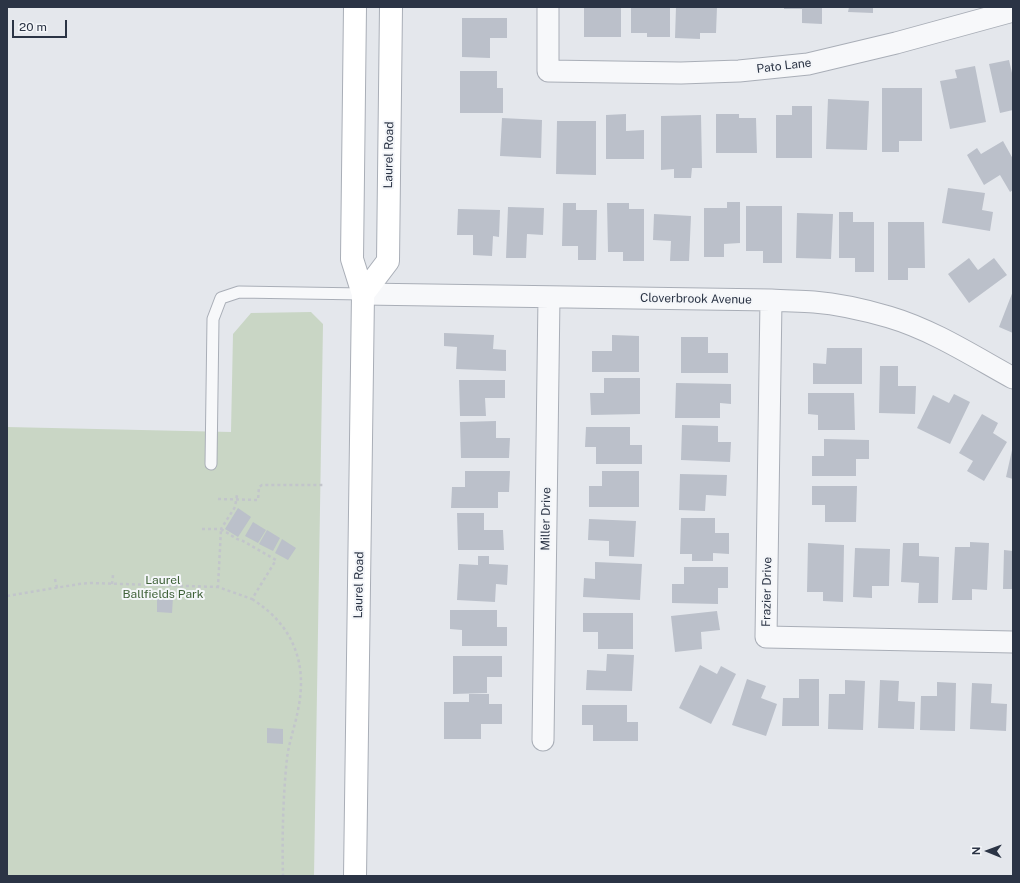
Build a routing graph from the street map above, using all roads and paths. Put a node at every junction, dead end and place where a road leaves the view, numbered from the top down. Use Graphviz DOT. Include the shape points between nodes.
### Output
graph roads {
  1 [pos="355,7"];
  2 [pos="391,7"];
  3 [pos="548,7"];
  4 [pos="1013,12"];
  5 [pos="363,294"];
  6 [pos="549,297"];
  7 [pos="771,300"];
  8 [pos="1013,378"];
  9 [pos="211,464"];
  10 [pos="324,485"];
  11 [pos="237,495"];
  12 [pos="218,499"];
  13 [pos="237,499"];
  14 [pos="202,529"];
  15 [pos="221,529"];
  16 [pos="113,575"];
  17 [pos="55,579"];
  18 [pos="112,584"];
  19 [pos="218,587"];
  20 [pos="57,588"];
  21 [pos="7,596"];
  22 [pos="252,599"];
  23 [pos="1013,642"];
  24 [pos="543,740"];
  25 [pos="283,876"];
  26 [pos="355,876"];
  1 -- 5 [label="main road, Laurel Road" via="352,259"];
  2 -- 5 [label="main road, Laurel Road" via="388,261"];
  3 -- 4 [label="street, Pato Lane" via="548,71 681,73 725,72 808,64"];
  5 -- 6 [label="street, Cloverbrook Avenue"];
  5 -- 9 [label="lane" via="239,292 221,298 213,319"];
  5 -- 26 [label="main road, Laurel Road"];
  6 -- 7 [label="street, Cloverbrook Avenue"];
  6 -- 24 [label="street, Miller Drive"];
  7 -- 8 [label="street, Cloverbrook Avenue" via="815,302 890,318 929,333"];
  7 -- 23 [label="street, Frazier Drive" via="766,637"];
  10 -- 13 [label="path" via="262,485 259,487 258,500"];
  11 -- 13 [label="path"];
  12 -- 13 [label="path"];
  13 -- 15 [label="path"];
  14 -- 15 [label="path"];
  15 -- 19 [label="path"];
  15 -- 22 [label="path" via="276,560"];
  16 -- 18 [label="path"];
  17 -- 20 [label="path"];
  18 -- 19 [label="path"];
  18 -- 20 [label="path" via="79,584"];
  19 -- 22 [label="path"];
  20 -- 21 [label="path"];
  22 -- 25 [label="path" via="265,607 282,625 294,645 302,677 286,773"];
}
